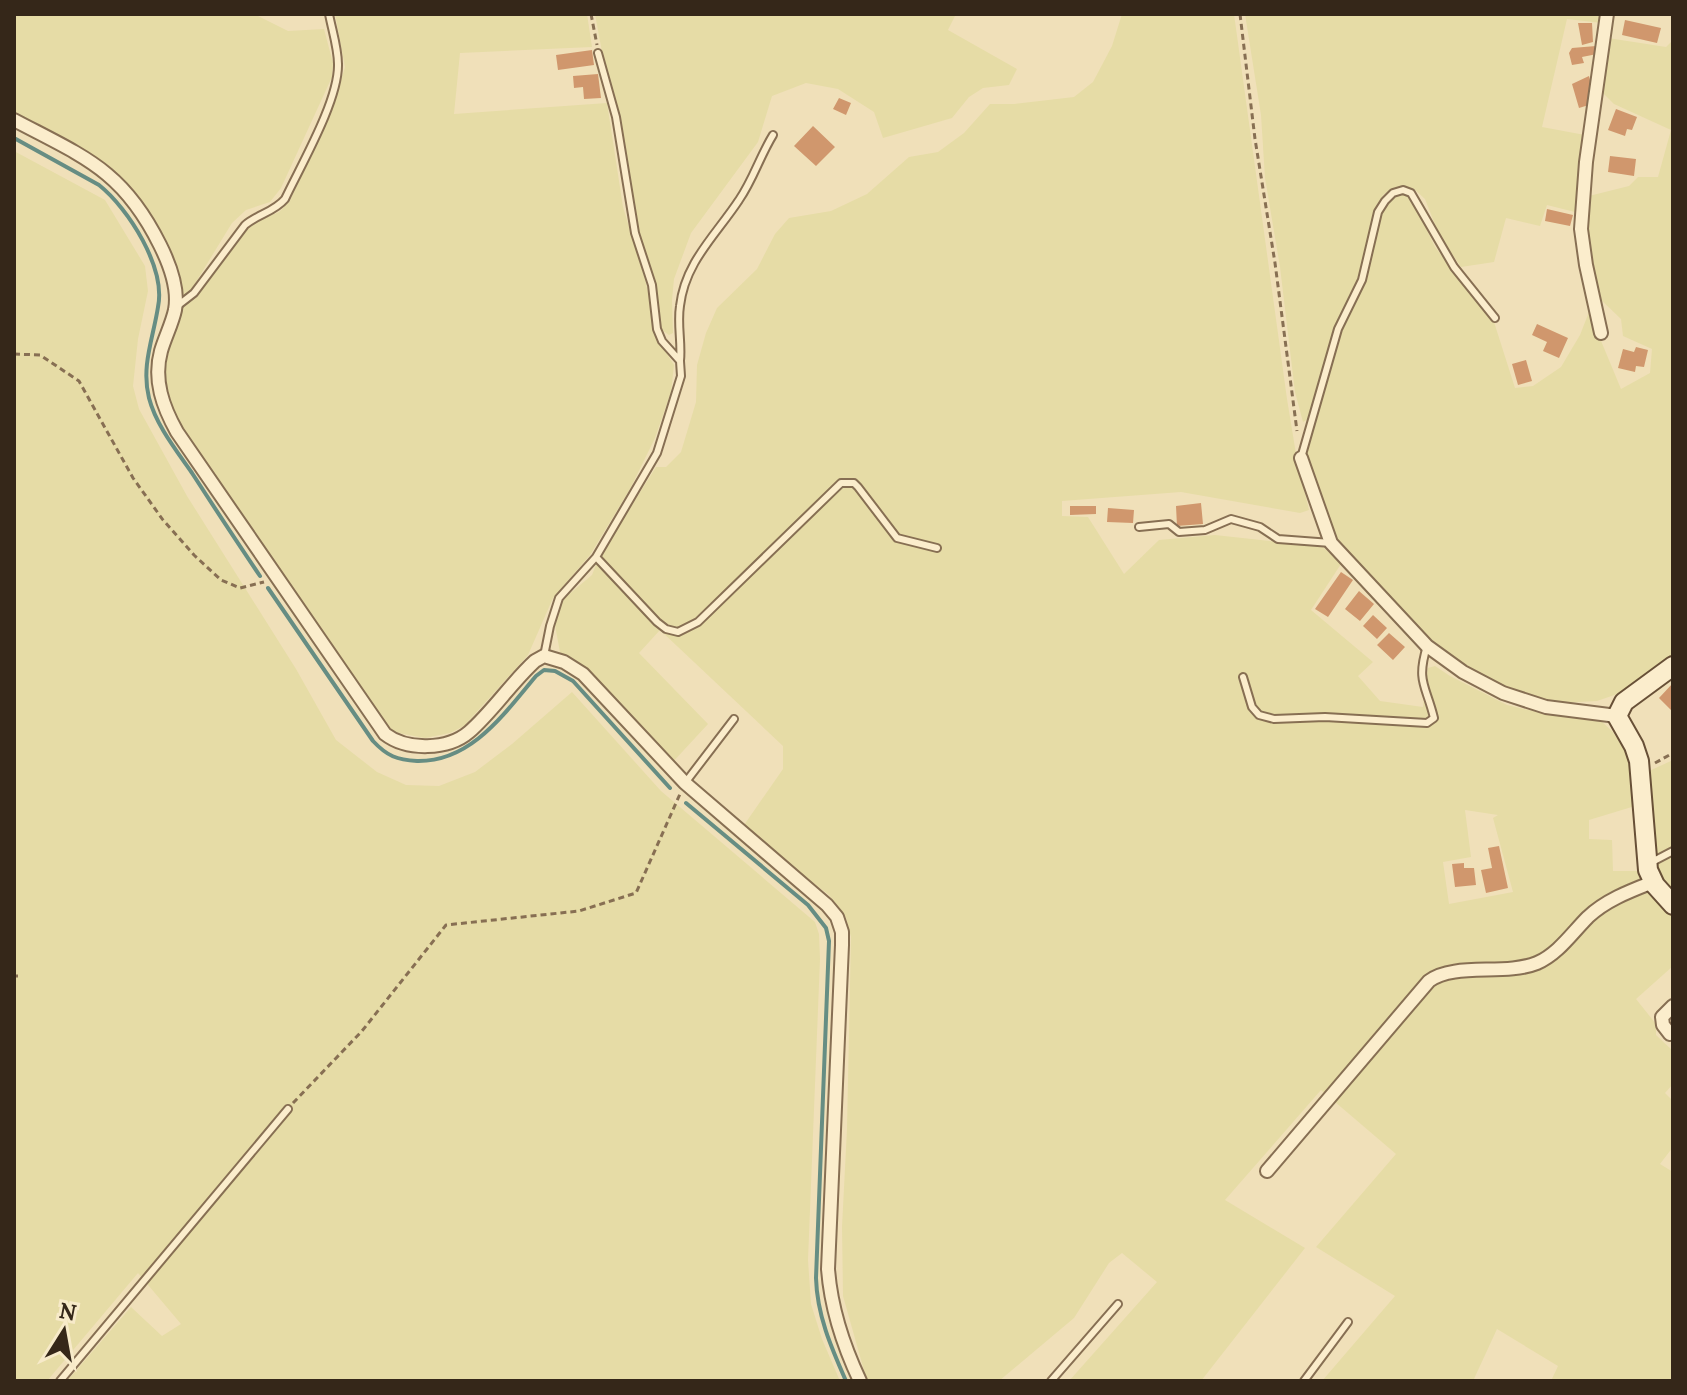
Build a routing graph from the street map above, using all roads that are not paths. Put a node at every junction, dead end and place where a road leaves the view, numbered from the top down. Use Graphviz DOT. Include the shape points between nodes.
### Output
graph roads {
  1 [pos="329,14"];
  2 [pos="1607,14"];
  3 [pos="598,53"];
  4 [pos="14,120"];
  5 [pos="773,135"];
  6 [pos="176,307"];
  7 [pos="1495,318"];
  8 [pos="1601,333"];
  9 [pos="680,361"];
  10 [pos="1301,458"];
  11 [pos="1139,527"];
  12 [pos="1331,543"];
  13 [pos="937,548"];
  14 [pos="596,557"];
  15 [pos="1427,646"];
  16 [pos="544,656"];
  17 [pos="1673,666"];
  18 [pos="1243,677"];
  19 [pos="1617,716"];
  20 [pos="734,719"];
  21 [pos="685,783"];
  22 [pos="1673,851"];
  23 [pos="1650,874"];
  24 [pos="1673,905"];
  25 [pos="1673,1006"];
  26 [pos="1670,1034"];
  27 [pos="288,1109"];
  28 [pos="1267,1171"];
  29 [pos="1118,1304"];
  30 [pos="1348,1322"];
  31 [pos="60,1381"];
  32 [pos="860,1381"];
  33 [pos="1051,1381"];
  34 [pos="1304,1381"];
  1 -- 6 [label="lane" via="338,75 285,199 245,225 194,293"];
  2 -- 8 [label="street" via="1581,229"];
  3 -- 9 [label="lane" via="616,117 635,233 652,285 657,329"];
  4 -- 6 [label="street" via="94,163 128,193 166,256"];
  5 -- 9 [label="lane" via="749,184 696,257 686,281 679,307"];
  6 -- 16 [label="street" via="158,364 161,401 380,729 401,743 428,746 460,738"];
  7 -- 10 [label="lane" via="1448,258 1411,193 1393,193 1378,212 1362,280 1338,329"];
  9 -- 14 [label="lane" via="681,376 657,453"];
  10 -- 12 [label="street"];
  11 -- 12 [label="lane" via="1169,524 1179,532 1205,530 1231,519 1278,539"];
  12 -- 15 [label="street"];
  13 -- 14 [label="lane" via="897,538 854,483 841,483 698,622 678,632 657,622"];
  14 -- 16 [label="lane" via="559,598"];
  15 -- 18 [label="lane" via="1421,678 1434,718 1427,723 1266,717 1252,707"];
  15 -- 19 [label="street" via="1503,693 1546,707"];
  16 -- 21 [label="street" via="583,674"];
  17 -- 19 [label="street" via="1624,702"];
  19 -- 23 [label="street" via="1634,746 1643,780"];
  20 -- 21 [label="lane"];
  21 -- 32 [label="street" via="814,892 837,917 842,932 828,1269 833,1310"];
  22 -- 23 [label="lane"];
  23 -- 24 [label="street"];
  23 -- 28 [label="street" via="1590,915 1537,963 1439,973"];
  25 -- 26 [label="street" via="1662,1017"];
  27 -- 31 [label="lane"];
  29 -- 33 [label="lane"];
  30 -- 34 [label="lane"];
}
